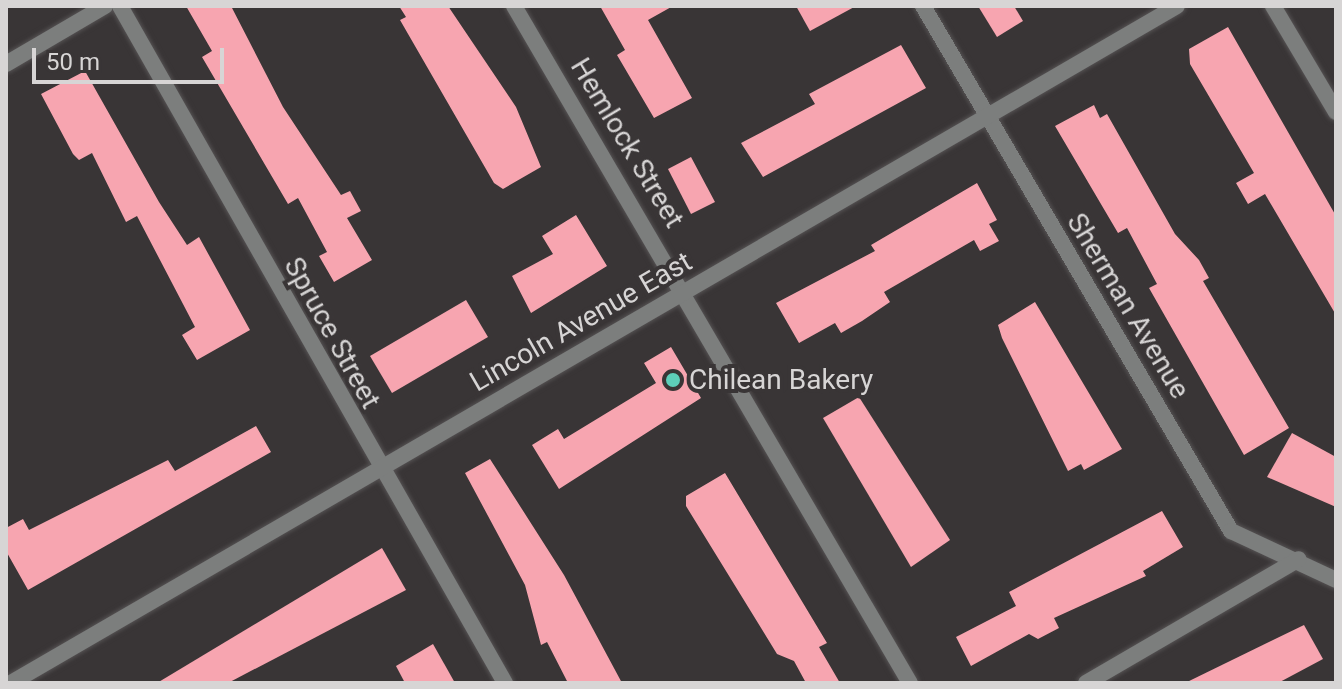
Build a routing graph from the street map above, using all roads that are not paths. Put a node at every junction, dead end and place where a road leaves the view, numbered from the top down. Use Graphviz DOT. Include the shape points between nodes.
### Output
graph roads {
  1 [pos="105,6"];
  2 [pos="120,6"];
  3 [pos="514,6"];
  4 [pos="923,6"];
  5 [pos="1177,6"];
  6 [pos="1273,6"];
  7 [pos="6,64"];
  8 [pos="1336,112"];
  9 [pos="986,117"];
  10 [pos="687,291"];
  11 [pos="378,470"];
  12 [pos="1299,559"];
  13 [pos="1336,580"];
  14 [pos="11,683"];
  15 [pos="505,683"];
  16 [pos="910,683"];
  17 [pos="1086,683"];
  1 -- 7 [label="street"];
  2 -- 11 [label="street, Spruce Street"];
  3 -- 10 [label="street, Hemlock Street"];
  4 -- 9 [label="street, Sherman Avenue"];
  5 -- 9 [label="street, Lincoln Avenue East"];
  6 -- 8 [label="street"];
  9 -- 10 [label="street, Lincoln Avenue East"];
  9 -- 12 [label="street, Sherman Avenue" via="1231,531"];
  10 -- 11 [label="street, Lincoln Avenue East"];
  10 -- 16 [label="street, Hemlock Street"];
  11 -- 14 [label="street, Lincoln Avenue East"];
  11 -- 15 [label="street, Spruce Street"];
  12 -- 13 [label="street, Sherman Avenue"];
  12 -- 17 [label="street"];
}
